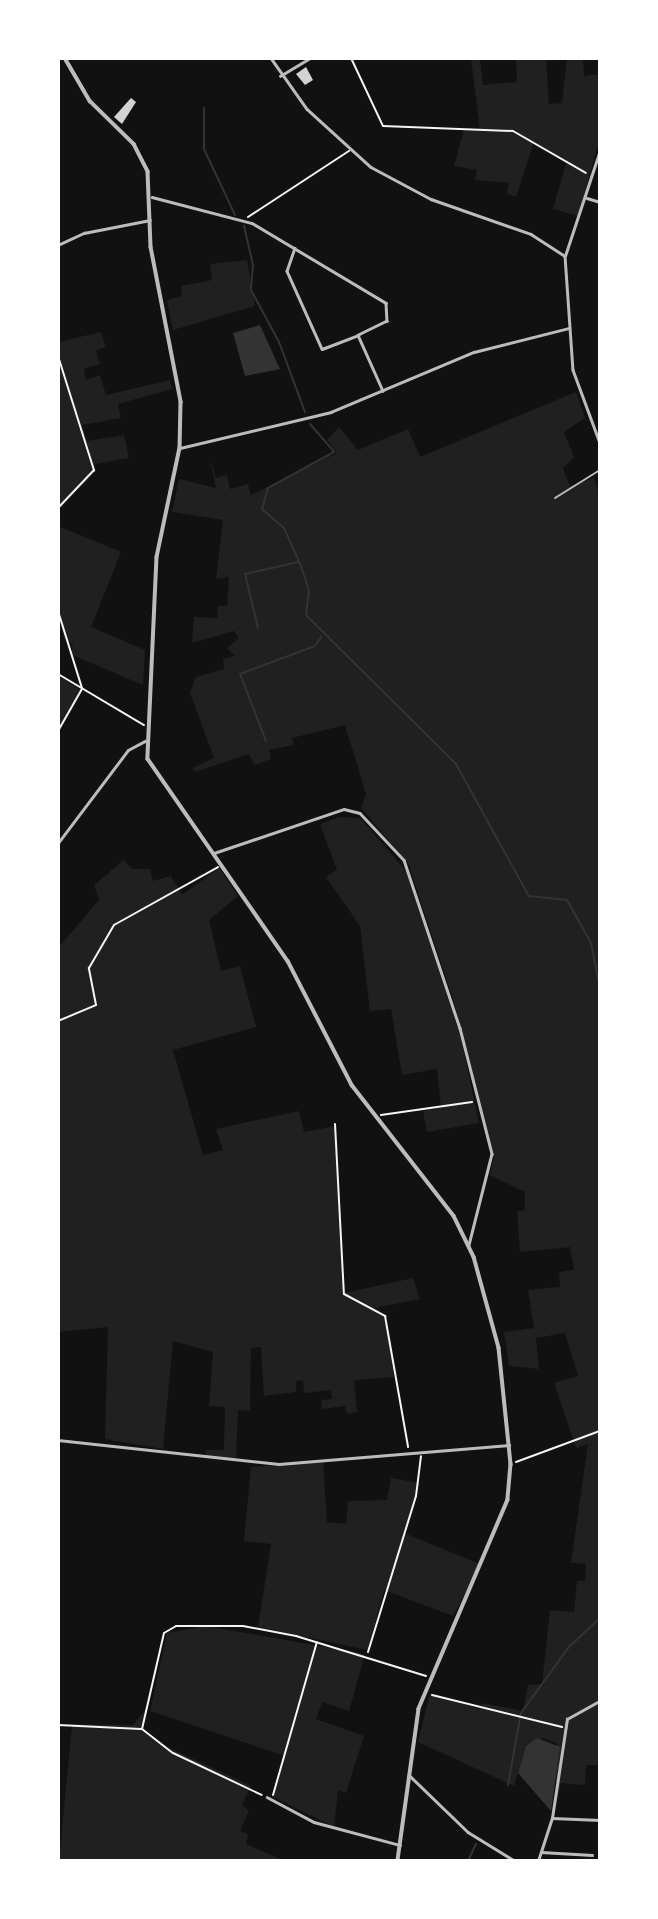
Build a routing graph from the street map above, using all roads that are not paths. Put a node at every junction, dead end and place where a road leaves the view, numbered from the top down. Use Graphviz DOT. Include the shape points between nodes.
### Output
graph roads {
  1 [pos="65,58"];
  2 [pos="271,58"];
  3 [pos="310,58"];
  4 [pos="280,76"];
  5 [pos="600,150"];
  6 [pos="152,197"];
  7 [pos="587,198"];
  8 [pos="600,202"];
  9 [pos="150,220"];
  10 [pos="58,245"];
  11 [pos="295,248"];
  12 [pos="565,256"];
  13 [pos="569,328"];
  14 [pos="358,335"];
  15 [pos="383,391"];
  16 [pos="600,443"];
  17 [pos="180,448"];
  18 [pos="600,470"];
  19 [pos="555,498"];
  20 [pos="145,741"];
  21 [pos="58,843"];
  22 [pos="214,853"];
  23 [pos="469,1245"];
  24 [pos="58,1440"];
  25 [pos="509,1445"];
  26 [pos="600,1701"];
  27 [pos="409,1775"];
  28 [pos="269,1798"];
  29 [pos="552,1818"];
  30 [pos="600,1819"];
  31 [pos="400,1845"];
  32 [pos="541,1852"];
  33 [pos="592,1855"];
  34 [pos="398,1861"];
  35 [pos="515,1861"];
  36 [pos="538,1861"];
  1 -- 6 [label="street" via="90,102 134,144"];
  2 -- 4 [label="street"];
  3 -- 4 [label="street"];
  4 -- 12 [label="street" via="349,150 416,192 531,234"];
  5 -- 7 [label="street"];
  6 -- 9 [label="street"];
  6 -- 11 [label="street" via="246,221"];
  7 -- 8 [label="street"];
  7 -- 12 [label="street"];
  9 -- 10 [label="street" via="84,233"];
  9 -- 17 [label="street" via="181,402"];
  11 -- 14 [label="street" via="287,271 322,349"];
  11 -- 14 [label="street" via="386,303 387,321"];
  12 -- 13 [label="street"];
  13 -- 15 [label="street" via="474,352"];
  13 -- 16 [label="street" via="573,370"];
  14 -- 15 [label="street"];
  15 -- 17 [label="street" via="331,412"];
  17 -- 20 [label="street" via="157,557"];
  18 -- 19 [label="lane"];
  20 -- 21 [label="street" via="128,750"];
  20 -- 22 [label="street" via="148,759"];
  22 -- 23 [label="street" via="288,961 373,1116 454,1216"];
  22 -- 23 [label="street" via="344,809 360,813 410,873 492,1154"];
  23 -- 25 [label="street" via="499,1349"];
  24 -- 25 [label="street" via="245,1463"];
  25 -- 27 [label="street" via="504,1518 424,1692"];
  26 -- 29 [label="street" via="578,1709 567,1727"];
  27 -- 31 [label="street"];
  27 -- 35 [label="street" via="468,1832"];
  28 -- 31 [label="street" via="314,1822"];
  29 -- 30 [label="street"];
  29 -- 32 [label="street"];
  31 -- 34 [label="street"];
  32 -- 33 [label="street"];
  32 -- 36 [label="street"];
}
